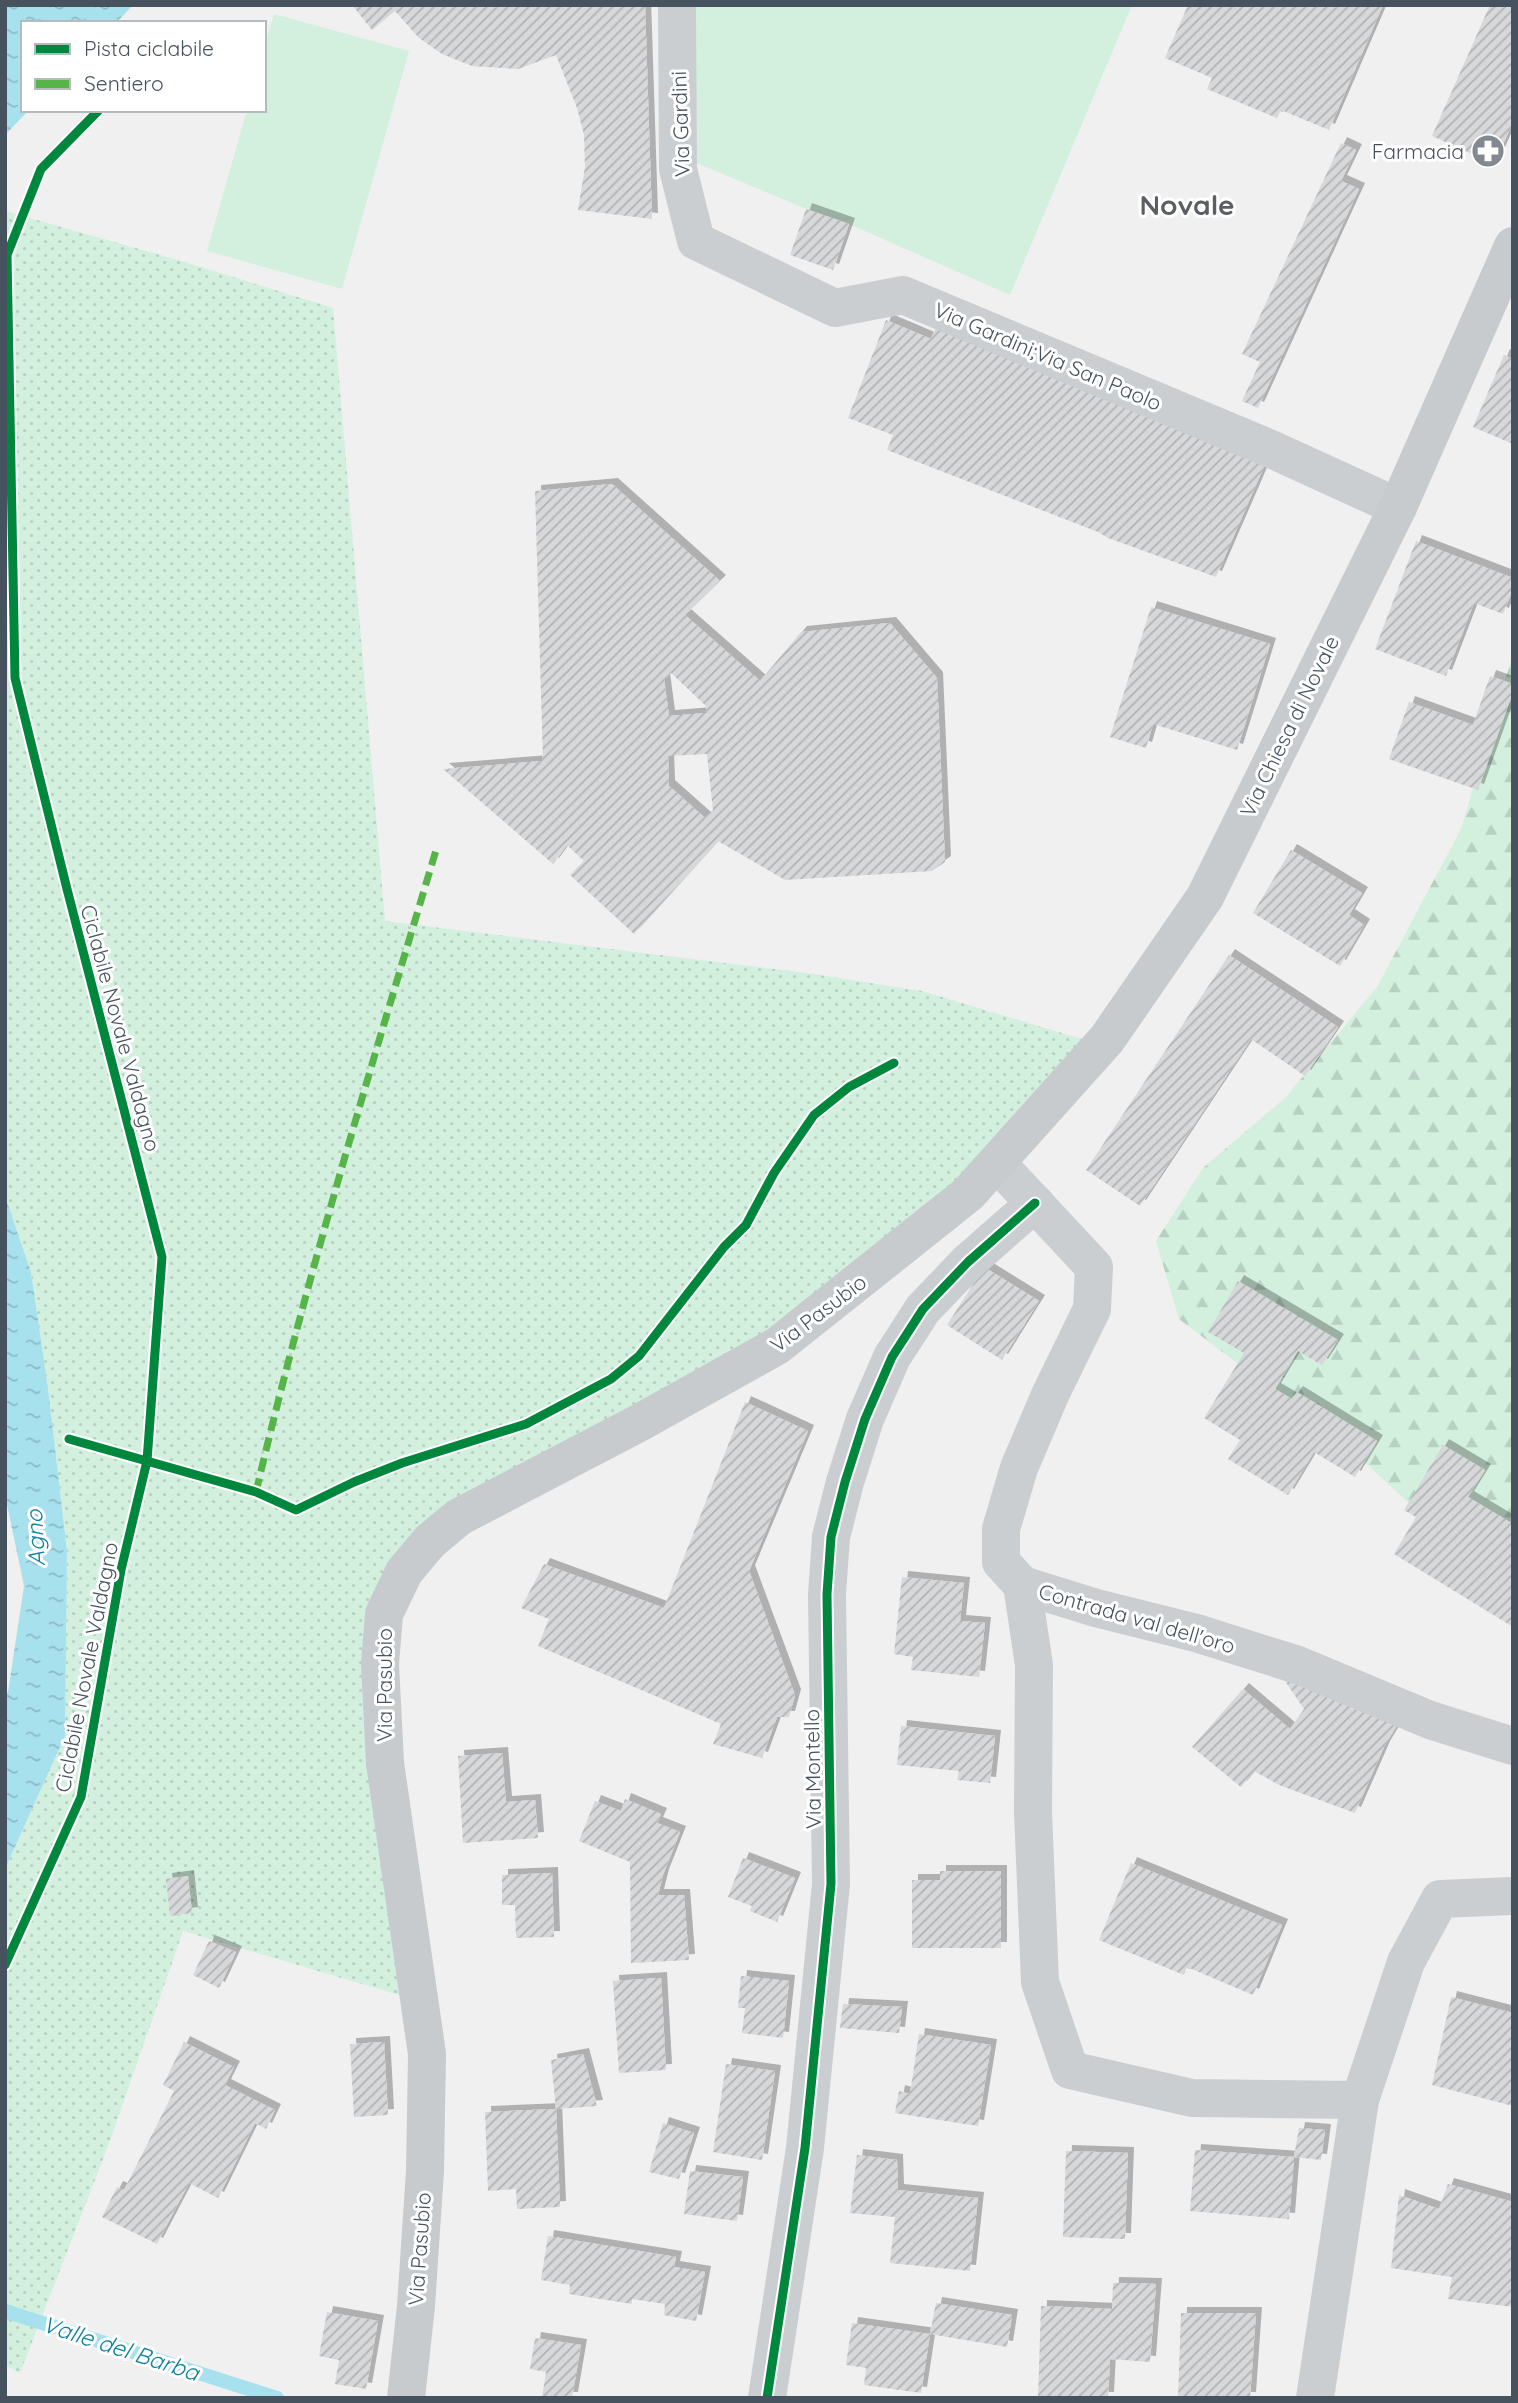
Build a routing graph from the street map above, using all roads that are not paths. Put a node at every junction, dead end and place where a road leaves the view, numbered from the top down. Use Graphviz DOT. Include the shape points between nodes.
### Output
graph roads {
  1 [pos="677,5"];
  2 [pos="696,241"];
  3 [pos="1513,246"];
  4 [pos="1398,507"];
  5 [pos="997,1163"];
  6 [pos="1035,1203"];
  7 [pos="1022,1585"];
  8 [pos="1513,1746"];
  9 [pos="1513,1896"];
  10 [pos="1360,2100"];
  11 [pos="406,2395"];
  12 [pos="767,2398"];
  13 [pos="1315,2398"];
  1 -- 2 [label="street, Via Gardini" via="678,169"];
  2 -- 4 [label="street, Via Gardini;Via San Paolo" via="835,308 903,295"];
  3 -- 4 [label="main road, Via Chiesa di Novale"];
  4 -- 5 [label="main road, Via Chiesa di Novale" via="1205,897 1107,1039"];
  5 -- 6 [label="street, Contrada val dell'oro"];
  5 -- 11 [label="main road, Via Pasubio" via="968,1194 777,1346 458,1517 404,1572 384,1614 380,1664 385,1763 426,2054 425,2171"];
  6 -- 7 [label="street, Contrada val dell'oro" via="1094,1266 1092,1309 1019,1468 1001,1529 1001,1562"];
  6 -- 12 [label="street, Via Montello" via="923,1309 892,1357 865,1419 831,1537 827,1606 831,1884 805,2148"];
  7 -- 8 [label="street, Contrada val dell'oro" via="1298,1665 1430,1720"];
  7 -- 10 [label="street" via="1034,1665 1033,1812 1040,1982 1070,2070 1192,2098"];
  9 -- 10 [label="street" via="1440,1899 1406,1962"];
  10 -- 13 [label="street"];
}
